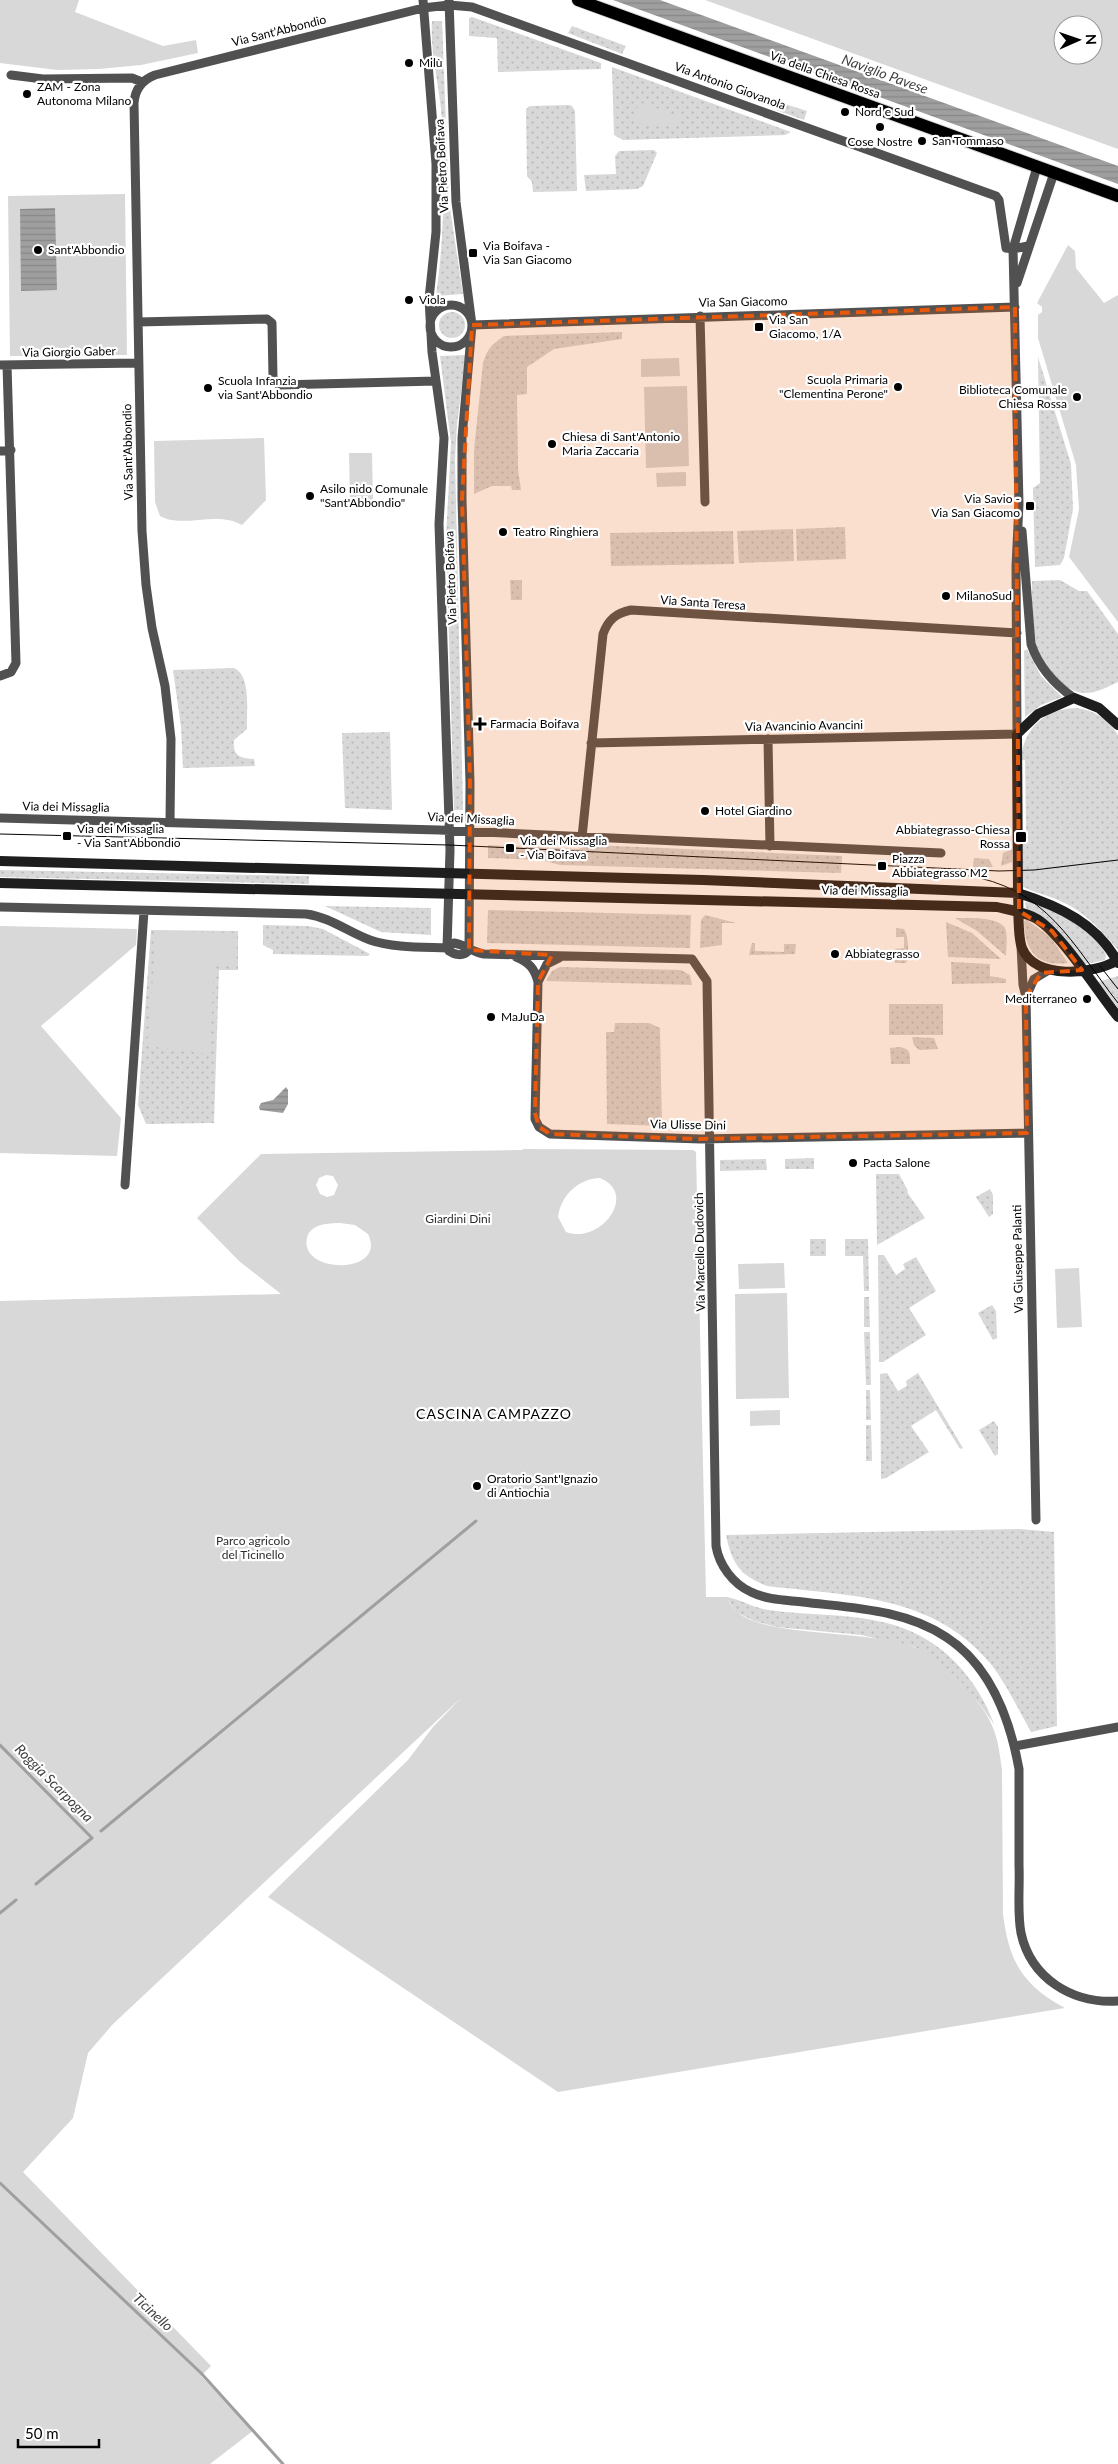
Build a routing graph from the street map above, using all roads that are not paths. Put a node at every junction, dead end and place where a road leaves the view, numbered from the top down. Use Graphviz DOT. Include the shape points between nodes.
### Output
graph roads {
  1 [pos="578,0"];
  2 [pos="449,3"];
  3 [pos="423,4"];
  4 [pos="11,75"];
  5 [pos="142,82"];
  6 [pos="1037,167"];
  7 [pos="1054,173"];
  8 [pos="1118,196"];
  9 [pos="1028,246"];
  10 [pos="1014,249"];
  11 [pos="1014,291"];
  12 [pos="1015,307"];
  13 [pos="700,316"];
  14 [pos="138,322"];
  15 [pos="472,325"];
  16 [pos="430,327"];
  17 [pos="139,363"];
  18 [pos="4,365"];
  19 [pos="436,381"];
  20 [pos="11,450"];
  21 [pos="0,451"];
  22 [pos="705,502"];
  23 [pos="1019,504"];
  24 [pos="1017,633"];
  25 [pos="0,676"];
  26 [pos="1074,698"];
  27 [pos="1118,725"];
  28 [pos="1017,734"];
  29 [pos="768,739"];
  30 [pos="591,743"];
  31 [pos="0,818"];
  32 [pos="170,822"];
  33 [pos="449,830"];
  34 [pos="470,831"];
  35 [pos="582,837"];
  36 [pos="770,846"];
  37 [pos="941,853"];
  38 [pos="0,861"];
  39 [pos="450,872"];
  40 [pos="470,873"];
  41 [pos="0,883"];
  42 [pos="450,893"];
  43 [pos="470,893"];
  44 [pos="1018,893"];
  45 [pos="0,907"];
  46 [pos="144,911"];
  47 [pos="1018,911"];
  48 [pos="1021,946"];
  49 [pos="447,948"];
  50 [pos="469,950"];
  51 [pos="510,954"];
  52 [pos="571,956"];
  53 [pos="1118,962"];
  54 [pos="1050,970"];
  55 [pos="1082,970"];
  56 [pos="538,982"];
  57 [pos="1026,997"];
  58 [pos="1118,1017"];
  59 [pos="1027,1133"];
  60 [pos="710,1138"];
  61 [pos="125,1185"];
  62 [pos="1036,1520"];
  63 [pos="1118,1727"];
  64 [pos="1015,1746"];
  65 [pos="1118,2001"];
  1 -- 6 [label="main road, Via della Chiesa Rossa"];
  2 -- 3 [label="street"];
  2 -- 10 [label="street, Via Antonio Giovanola" via="482,10 986,192 999,200 1006,248"];
  2 -- 15 [label="street, Via Pietro Boifava" via="456,202"];
  3 -- 5 [label="street, Via Sant'Abbondio" via="155,75"];
  3 -- 16 [label="street, Via Pietro Boifava" via="436,164 436,232 429,299"];
  4 -- 5 [label="street" via="43,79 132,78"];
  5 -- 14 [label="street, Via Sant'Abbondio" via="134,103"];
  6 -- 7 [label="main road, Via della Chiesa Rossa"];
  6 -- 10 [label="street"];
  7 -- 8 [label="main road, Via della Chiesa Rossa"];
  7 -- 9 [label="street"];
  9 -- 10 [label="street"];
  9 -- 11 [label="street"];
  10 -- 11 [label="street"];
  11 -- 12 [label="street"];
  12 -- 13 [label="street, Via San Giacomo"];
  12 -- 23 [label="street"];
  13 -- 15 [label="street, Via San Giacomo"];
  13 -- 22 [label="street"];
  14 -- 17 [label="street, Via Sant'Abbondio"];
  14 -- 19 [label="street" via="264,318 272,323 273,378 279,385"];
  15 -- 16 [label="street" via="464,342 452,346 440,343"];
  15 -- 16 [label="street" via="464,309 453,305 437,311"];
  15 -- 34 [label="street, Via Pietro Boifava" via="462,438"];
  16 -- 19 [label="street, Via Pietro Boifava"];
  17 -- 18 [label="street, Via Giorgio Gaber"];
  17 -- 32 [label="street, Via Sant'Abbondio" via="142,530 146,585 165,686 171,739"];
  18 -- 20 [label="street"];
  19 -- 33 [label="street, Via Pietro Boifava" via="444,438 439,524"];
  20 -- 21 [label="street"];
  20 -- 25 [label="street" via="16,663 11,672"];
  23 -- 24 [label="street"];
  23 -- 26 [label="street" via="1029,633 1035,658 1055,685"];
  24 -- 28 [label="street"];
  24 -- 30 [label="street, Via Santa Teresa" via="629,610 612,618 603,634"];
  26 -- 27 [label="main road" via="1099,708"];
  26 -- 28 [label="main road" via="1038,714"];
  28 -- 29 [label="street, Via Avancinio Avancini"];
  28 -- 44 [label="main road"];
  29 -- 30 [label="street, Via Avancinio Avancini"];
  29 -- 36 [label="street"];
  30 -- 35 [label="street, Via Santa Teresa"];
  31 -- 32 [label="street, Via dei Missaglia"];
  32 -- 33 [label="street, Via dei Missaglia"];
  33 -- 34 [label="street, Via dei Missaglia"];
  33 -- 39 [label="street, Via Pietro Boifava"];
  34 -- 35 [label="street, Via dei Missaglia"];
  34 -- 40 [label="street, Via Pietro Boifava"];
  35 -- 36 [label="street, Via dei Missaglia"];
  36 -- 37 [label="street, Via dei Missaglia"];
  38 -- 39 [label="main road, Via dei Missaglia"];
  39 -- 40 [label="main road, Via dei Missaglia"];
  39 -- 42 [label="street"];
  40 -- 43 [label="street"];
  40 -- 44 [label="main road, Via dei Missaglia"];
  41 -- 42 [label="main road, Via dei Missaglia"];
  42 -- 43 [label="main road, Via dei Missaglia"];
  42 -- 49 [label="street"];
  43 -- 47 [label="main road, Via dei Missaglia" via="970,906"];
  43 -- 50 [label="street"];
  44 -- 47 [label="main road"];
  44 -- 53 [label="main road, Via dei Missaglia" via="1060,908 1080,920 1100,937"];
  45 -- 46 [label="street"];
  46 -- 49 [label="street" via="306,914 324,918 380,943"];
  46 -- 61 [label="street"];
  47 -- 48 [label="main road"];
  47 -- 55 [label="main road, Via dei Missaglia" via="1037,919 1052,931"];
  48 -- 54 [label="main road" via="1032,961"];
  48 -- 57 [label="street, Via Giuseppe Palanti"];
  49 -- 50 [label="street" via="454,943"];
  50 -- 51 [label="street" via="484,954"];
  51 -- 52 [label="street"];
  51 -- 56 [label="street" via="530,964"];
  52 -- 56 [label="street" via="557,958 547,964"];
  52 -- 60 [label="street, Via Marcello Dudovich" via="692,959 708,981"];
  53 -- 55 [label="main road"];
  54 -- 55 [label="main road"];
  54 -- 57 [label="street" via="1034,979"];
  55 -- 58 [label="main road, Via dei Missaglia"];
  56 -- 60 [label="street, Via Ulisse Dini" via="535,1112 543,1131 554,1134"];
  57 -- 59 [label="street, Via Giuseppe Palanti"];
  59 -- 60 [label="street, Via Ulisse Dini"];
  59 -- 62 [label="street, Via Giuseppe Palanti"];
  60 -- 64 [label="street, Via Marcello Dudovich" via="718,1556 733,1580 749,1592 765,1598 887,1613 920,1623 946,1636 985,1674 1000,1703"];
  63 -- 64 [label="street"];
  64 -- 65 [label="street, Via Marcello Dudovich" via="1019,1769 1020,1927 1025,1946 1040,1972 1062,1990 1088,2000"];
}
